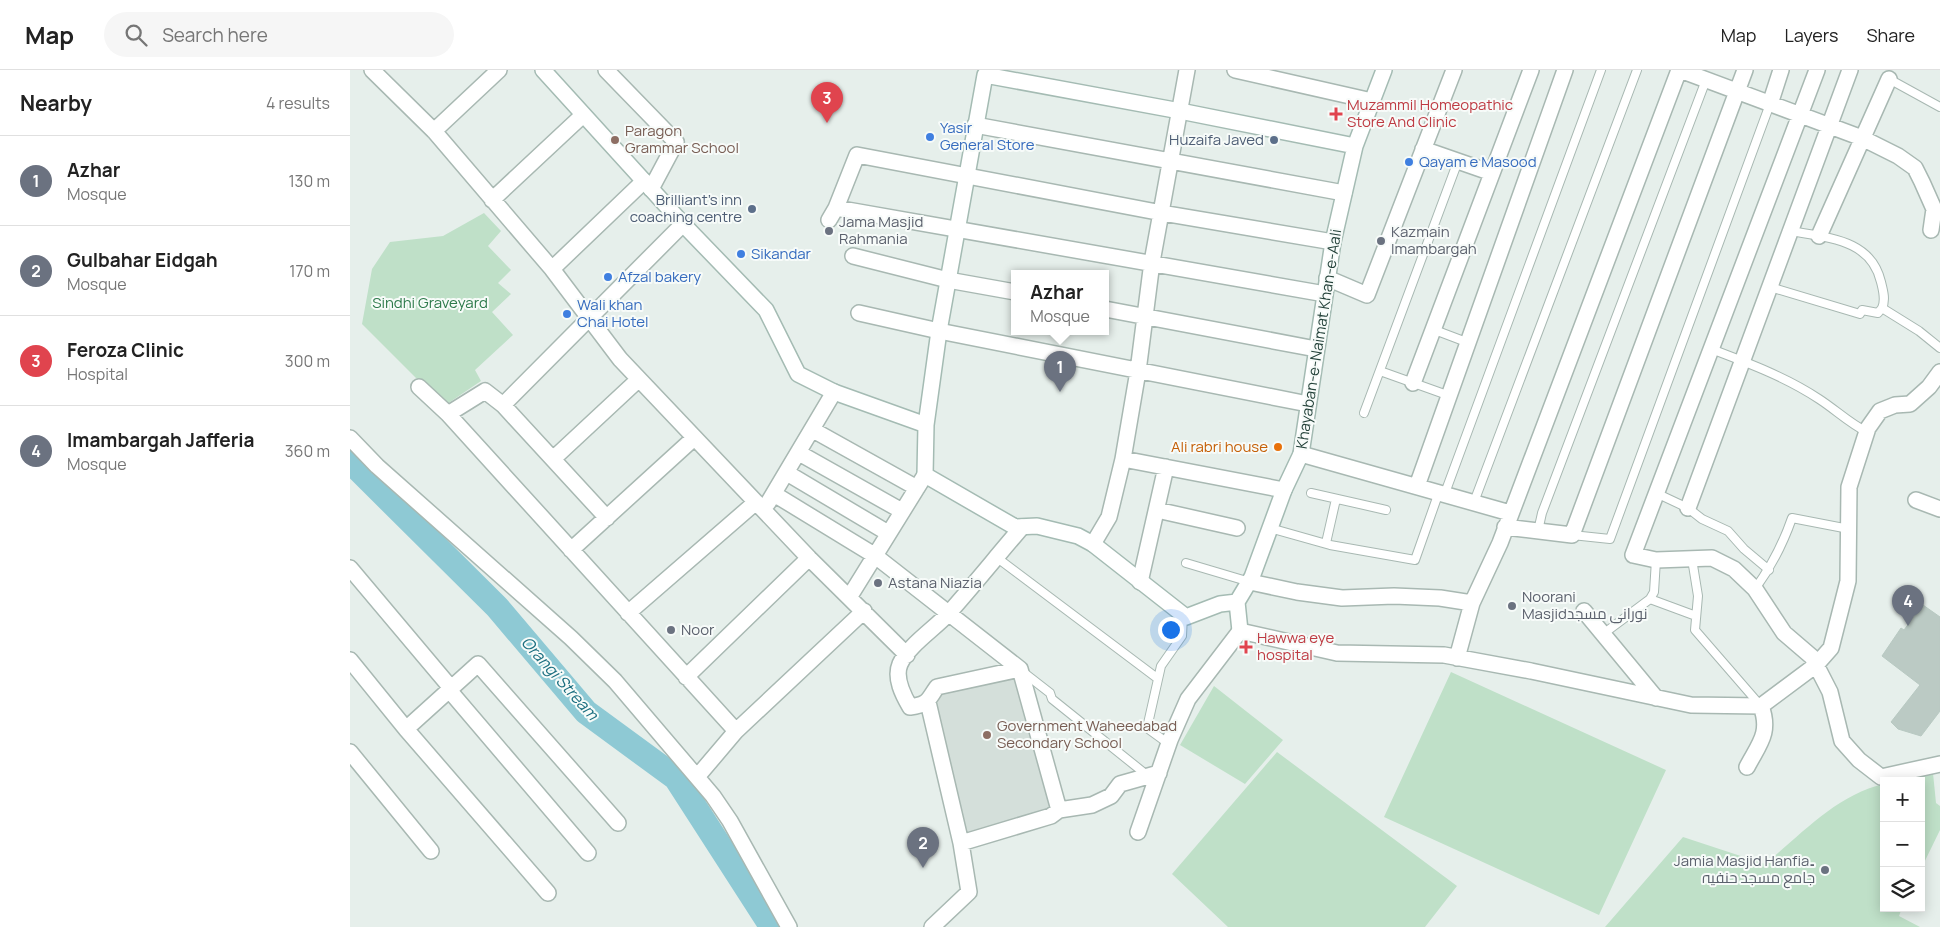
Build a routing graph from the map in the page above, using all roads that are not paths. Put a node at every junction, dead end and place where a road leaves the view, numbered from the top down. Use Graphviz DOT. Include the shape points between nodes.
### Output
graph roads {
  1 [pos="372,70"];
  2 [pos="499,70"];
  3 [pos="606,70"];
  4 [pos="1187,70"];
  5 [pos="1235,70"];
  6 [pos="1384,70"];
  7 [pos="1454,70"];
  8 [pos="1531,70"];
  9 [pos="1565,70"];
  10 [pos="1601,70"];
  11 [pos="1637,70"];
  12 [pos="1679,70"];
  13 [pos="1745,70"];
  14 [pos="1782,70"];
  15 [pos="1816,70"];
  16 [pos="1850,70"];
  17 [pos="549,72"];
  18 [pos="1708,75"];
  19 [pos="1889,79"];
  20 [pos="1737,91"];
  21 [pos="1372,101"];
  22 [pos="1770,104"];
  23 [pos="1940,107"];
  24 [pos="1180,111"];
  25 [pos="583,115"];
  26 [pos="1800,115"];
  27 [pos="975,125"];
  28 [pos="1830,126"];
  29 [pos="434,131"];
  30 [pos="1862,138"];
  31 [pos="1355,146"];
  32 [pos="1423,149"];
  33 [pos="1458,161"];
  34 [pos="1171,162"];
  35 [pos="1492,173"];
  36 [pos="966,176"];
  37 [pos="648,185"];
  38 [pos="1344,194"];
  39 [pos="492,200"];
  40 [pos="1162,212"];
  41 [pos="683,224"];
  42 [pos="956,228"];
  43 [pos="1931,230"];
  44 [pos="1791,231"];
  45 [pos="1819,236"];
  46 [pos="1333,242"];
  47 [pos="852,256"];
  48 [pos="1152,262"];
  49 [pos="552,269"];
  50 [pos="1327,278"];
  51 [pos="948,280"];
  52 [pos="1770,287"];
  53 [pos="1011,291"];
  54 [pos="1325,294"];
  55 [pos="1882,308"];
  56 [pos="1109,310"];
  57 [pos="859,313"];
  58 [pos="1145,316"];
  59 [pos="590,319"];
  60 [pos="1432,329"];
  61 [pos="939,331"];
  62 [pos="1469,342"];
  63 [pos="1940,348"];
  64 [pos="1316,349"];
  65 [pos="1711,350"];
  66 [pos="1743,361"];
  67 [pos="1138,371"];
  68 [pos="1380,371"];
  69 [pos="1940,372"];
  70 [pos="639,379"];
  71 [pos="1413,383"];
  72 [pos="419,387"];
  73 [pos="834,392"];
  74 [pos="1450,396"];
  75 [pos="1308,404"];
  76 [pos="503,405"];
  77 [pos="1364,413"];
  78 [pos="448,414"];
  79 [pos="926,424"];
  80 [pos="812,430"];
  81 [pos="1867,432"];
  82 [pos="350,438"];
  83 [pos="694,438"];
  84 [pos="799,453"];
  85 [pos="1300,454"];
  86 [pos="553,459"];
  87 [pos="1123,459"];
  88 [pos="1166,467"];
  89 [pos="786,473"];
  90 [pos="921,481"];
  91 [pos="1418,486"];
  92 [pos="1284,490"];
  93 [pos="1442,492"];
  94 [pos="1311,493"];
  95 [pos="1656,493"];
  96 [pos="774,494"];
  97 [pos="1336,499"];
  98 [pos="1916,500"];
  99 [pos="1474,502"];
  100 [pos="760,506"];
  101 [pos="1688,508"];
  102 [pos="1940,509"];
  103 [pos="1156,510"];
  104 [pos="1386,510"];
  105 [pos="902,511"];
  106 [pos="1510,513"];
  107 [pos="607,518"];
  108 [pos="1022,527"];
  109 [pos="1505,527"];
  110 [pos="1237,528"];
  111 [pos="1270,528"];
  112 [pos="1849,529"];
  113 [pos="1538,531"];
  114 [pos="888,533"];
  115 [pos="1572,535"];
  116 [pos="1326,543"];
  117 [pos="1093,544"];
  118 [pos="571,550"];
  119 [pos="874,555"];
  120 [pos="809,558"];
  121 [pos="996,558"];
  122 [pos="1692,559"];
  123 [pos="1656,560"];
  124 [pos="1186,563"];
  125 [pos="350,568"];
  126 [pos="1769,570"];
  127 [pos="1140,582"];
  128 [pos="1250,582"];
  129 [pos="1755,590"];
  130 [pos="850,596"];
  131 [pos="1650,599"];
  132 [pos="1237,602"];
  133 [pos="1472,603"];
  134 [pos="864,611"];
  135 [pos="1584,611"];
  136 [pos="628,613"];
  137 [pos="1183,614"];
  138 [pos="947,615"];
  139 [pos="1696,616"];
  140 [pos="1240,632"];
  141 [pos="1603,634"];
  142 [pos="907,655"];
  143 [pos="1457,658"];
  144 [pos="350,660"];
  145 [pos="1816,665"];
  146 [pos="1020,669"];
  147 [pos="686,677"];
  148 [pos="1157,678"];
  149 [pos="450,689"];
  150 [pos="1656,698"];
  151 [pos="928,702"];
  152 [pos="1761,706"];
  153 [pos="406,729"];
  154 [pos="736,731"];
  155 [pos="1168,744"];
  156 [pos="350,752"];
  157 [pos="1940,764"];
  158 [pos="1747,767"];
  159 [pos="1153,774"];
  160 [pos="697,777"];
  161 [pos="1058,810"];
  162 [pos="618,823"];
  163 [pos="1138,832"];
  164 [pos="962,843"];
  165 [pos="432,851"];
  166 [pos="588,852"];
  167 [pos="548,893"];
  168 [pos="789,927"];
  169 [pos="932,927"];
  1 -- 29 [label="street"];
  2 -- 29 [label="street"];
  3 -- 37 [label="street" via="676,142"];
  4 -- 24 [label="street"];
  5 -- 21 [label="street"];
  6 -- 21 [label="street, Khayaban-e-Naimat Khan-e-Aali"];
  7 -- 32 [label="street"];
  8 -- 35 [label="street"];
  9 -- 62 [label="street"];
  10 -- 93 [label="lane"];
  11 -- 99 [label="lane"];
  12 -- 18 [label="street"];
  12 -- 106 [label="street"];
  13 -- 20 [label="street"];
  14 -- 22 [label="street"];
  15 -- 26 [label="street"];
  16 -- 28 [label="street"];
  17 -- 25 [label="street"];
  18 -- 20 [label="street"];
  18 -- 113 [label="lane" via="1542,513"];
  19 -- 23 [label="lane"];
  19 -- 30 [label="street"];
  20 -- 22 [label="street"];
  20 -- 115 [label="street"];
  21 -- 31 [label="street, Khayaban-e-Naimat Khan-e-Aali"];
  22 -- 26 [label="street"];
  22 -- 115 [label="lane" via="1610,539"];
  24 -- 27 [label="street" via="986,75"];
  24 -- 31 [label="street"];
  24 -- 34 [label="street"];
  25 -- 37 [label="street"];
  25 -- 39 [label="street"];
  26 -- 28 [label="street"];
  26 -- 65 [label="street"];
  27 -- 34 [label="street"];
  27 -- 36 [label="street"];
  28 -- 30 [label="street"];
  28 -- 44 [label="street"];
  29 -- 39 [label="street"];
  30 -- 43 [label="street" via="1915,168 1934,209"];
  30 -- 45 [label="street"];
  31 -- 38 [label="street, Khayaban-e-Naimat Khan-e-Aali"];
  32 -- 33 [label="street"];
  32 -- 50 [label="street" via="1367,295"];
  33 -- 35 [label="street"];
  33 -- 68 [label="lane"];
  34 -- 38 [label="street"];
  34 -- 40 [label="street"];
  35 -- 60 [label="street"];
  36 -- 40 [label="street"];
  36 -- 42 [label="street"];
  36 -- 42 [label="street" via="857,155 832,214"];
  37 -- 41 [label="street"];
  37 -- 49 [label="street"];
  38 -- 46 [label="street, Khayaban-e-Naimat Khan-e-Aali"];
  39 -- 49 [label="street"];
  40 -- 46 [label="street"];
  40 -- 48 [label="street"];
  41 -- 59 [label="street"];
  41 -- 73 [label="street" via="766,310 798,374"];
  42 -- 48 [label="street"];
  42 -- 51 [label="street"];
  44 -- 45 [label="lane"];
  44 -- 52 [label="street"];
  45 -- 55 [label="lane" via="1847,242 1872,260 1878,268"];
  46 -- 50 [label="street, Khayaban-e-Naimat Khan-e-Aali"];
  47 -- 51 [label="street"];
  48 -- 54 [label="street"];
  48 -- 58 [label="street"];
  49 -- 59 [label="street"];
  50 -- 54 [label="street, Khayaban-e-Naimat Khan-e-Aali"];
  51 -- 53 [label="street"];
  51 -- 61 [label="street"];
  52 -- 55 [label="lane" via="1860,314 1862,310 1878,313"];
  52 -- 66 [label="street"];
  54 -- 64 [label="street, Khayaban-e-Naimat Khan-e-Aali"];
  55 -- 63 [label="lane"];
  56 -- 58 [label="street"];
  57 -- 61 [label="street"];
  58 -- 64 [label="street"];
  58 -- 67 [label="street"];
  59 -- 70 [label="street"];
  59 -- 76 [label="street"];
  60 -- 62 [label="lane"];
  60 -- 71 [label="street"];
  61 -- 67 [label="street"];
  61 -- 79 [label="street"];
  62 -- 74 [label="street"];
  64 -- 75 [label="street, Khayaban-e-Naimat Khan-e-Aali"];
  65 -- 66 [label="lane"];
  65 -- 95 [label="street"];
  66 -- 81 [label="lane" via="1790,382"];
  66 -- 101 [label="street"];
  67 -- 75 [label="street"];
  67 -- 87 [label="street"];
  68 -- 71 [label="lane"];
  68 -- 77 [label="lane"];
  69 -- 81 [label="street" via="1910,404 1880,411"];
  70 -- 83 [label="street"];
  70 -- 86 [label="street"];
  71 -- 74 [label="lane"];
  72 -- 78 [label="street"];
  73 -- 79 [label="street"];
  73 -- 80 [label="street"];
  74 -- 91 [label="street"];
  75 -- 85 [label="street, Khayaban-e-Naimat Khan-e-Aali"];
  76 -- 78 [label="street" via="484,391"];
  76 -- 86 [label="street"];
  78 -- 118 [label="street"];
  79 -- 90 [label="street"];
  80 -- 84 [label="street"];
  80 -- 90 [label="street"];
  81 -- 112 [label="street" via="1849,487"];
  82 -- 160 [label="street" via="609,675"];
  83 -- 100 [label="street"];
  83 -- 107 [label="street"];
  84 -- 89 [label="street"];
  84 -- 105 [label="street"];
  85 -- 91 [label="street"];
  85 -- 92 [label="street, Khayaban-e-Naimat Khan-e-Aali"];
  86 -- 107 [label="street"];
  87 -- 88 [label="street"];
  87 -- 117 [label="street" via="1109,517"];
  88 -- 92 [label="street"];
  88 -- 103 [label="street"];
  89 -- 96 [label="street"];
  89 -- 114 [label="street"];
  90 -- 105 [label="street"];
  90 -- 108 [label="street" via="1015,527"];
  91 -- 93 [label="street"];
  92 -- 111 [label="street, Khayaban-e-Naimat Khan-e-Aali"];
  93 -- 99 [label="street"];
  93 -- 116 [label="lane" via="1415,560"];
  94 -- 97 [label="lane"];
  95 -- 101 [label="lane"];
  95 -- 123 [label="street" via="1633,555"];
  96 -- 100 [label="street"];
  96 -- 119 [label="street"];
  97 -- 104 [label="lane"];
  97 -- 116 [label="lane"];
  98 -- 102 [label="street"];
  99 -- 106 [label="street"];
  100 -- 120 [label="street"];
  100 -- 136 [label="street"];
  101 -- 126 [label="lane" via="1702,519 1728,531"];
  103 -- 110 [label="street"];
  103 -- 127 [label="street"];
  105 -- 114 [label="street"];
  106 -- 109 [label="street"];
  107 -- 118 [label="street"];
  108 -- 117 [label="street" via="1037,526 1078,536"];
  108 -- 121 [label="street"];
  109 -- 113 [label="street"];
  109 -- 133 [label="street"];
  111 -- 116 [label="lane"];
  111 -- 128 [label="street, Khayaban-e-Naimat Khan-e-Aali"];
  112 -- 126 [label="lane" via="1792,518"];
  112 -- 145 [label="street" via="1848,581 1831,648"];
  113 -- 115 [label="street"];
  114 -- 119 [label="street"];
  117 -- 127 [label="street"];
  118 -- 136 [label="street"];
  119 -- 130 [label="street"];
  119 -- 138 [label="street"];
  120 -- 130 [label="street"];
  120 -- 147 [label="street"];
  121 -- 138 [label="street"];
  121 -- 148 [label="lane"];
  122 -- 123 [label="street"];
  122 -- 129 [label="street" via="1712,558 1734,569"];
  122 -- 139 [label="lane" via="1698,596"];
  123 -- 131 [label="lane" via="1654,592"];
  124 -- 128 [label="lane"];
  125 -- 149 [label="street"];
  126 -- 129 [label="lane"];
  127 -- 137 [label="street"];
  128 -- 132 [label="street, Khayaban-e-Naimat Khan-e-Aali"];
  128 -- 133 [label="street" via="1342,598 1403,597"];
  129 -- 145 [label="street" via="1784,633 1812,657"];
  130 -- 134 [label="street"];
  131 -- 139 [label="lane"];
  131 -- 141 [label="lane"];
  132 -- 137 [label="street" via="1220,604 1186,617"];
  132 -- 140 [label="street"];
  133 -- 143 [label="street"];
  134 -- 142 [label="street"];
  134 -- 154 [label="street"];
  135 -- 141 [label="street"];
  136 -- 147 [label="street"];
  137 -- 148 [label="lane" via="1182,636 1161,666"];
  138 -- 142 [label="street"];
  138 -- 146 [label="street"];
  139 -- 152 [label="lane" via="1695,630"];
  140 -- 143 [label="street" via="1337,653"];
  140 -- 155 [label="street" via="1188,699"];
  141 -- 150 [label="street"];
  142 -- 151 [label="street" via="900,665 901,693 910,706"];
  143 -- 150 [label="street"];
  144 -- 153 [label="street"];
  145 -- 152 [label="street"];
  145 -- 157 [label="street" via="1830,692 1842,741 1859,760 1881,777"];
  146 -- 151 [label="street" via="937,687"];
  146 -- 159 [label="lane" via="1050,693 1052,699"];
  146 -- 161 [label="street"];
  147 -- 154 [label="street"];
  148 -- 155 [label="lane" via="1147,728"];
  149 -- 153 [label="street"];
  149 -- 162 [label="street" via="478,664"];
  149 -- 166 [label="street"];
  150 -- 152 [label="street" via="1691,705"];
  151 -- 164 [label="street"];
  152 -- 158 [label="street" via="1766,720 1765,732"];
  153 -- 167 [label="street"];
  154 -- 160 [label="street"];
  155 -- 159 [label="street"];
  156 -- 165 [label="street"];
  159 -- 161 [label="street" via="1120,784 1111,796 1092,805"];
  159 -- 163 [label="street"];
  160 -- 168 [label="street" via="730,821"];
  161 -- 164 [label="street" via="1051,816"];
  164 -- 169 [label="street" via="969,892"];
}
